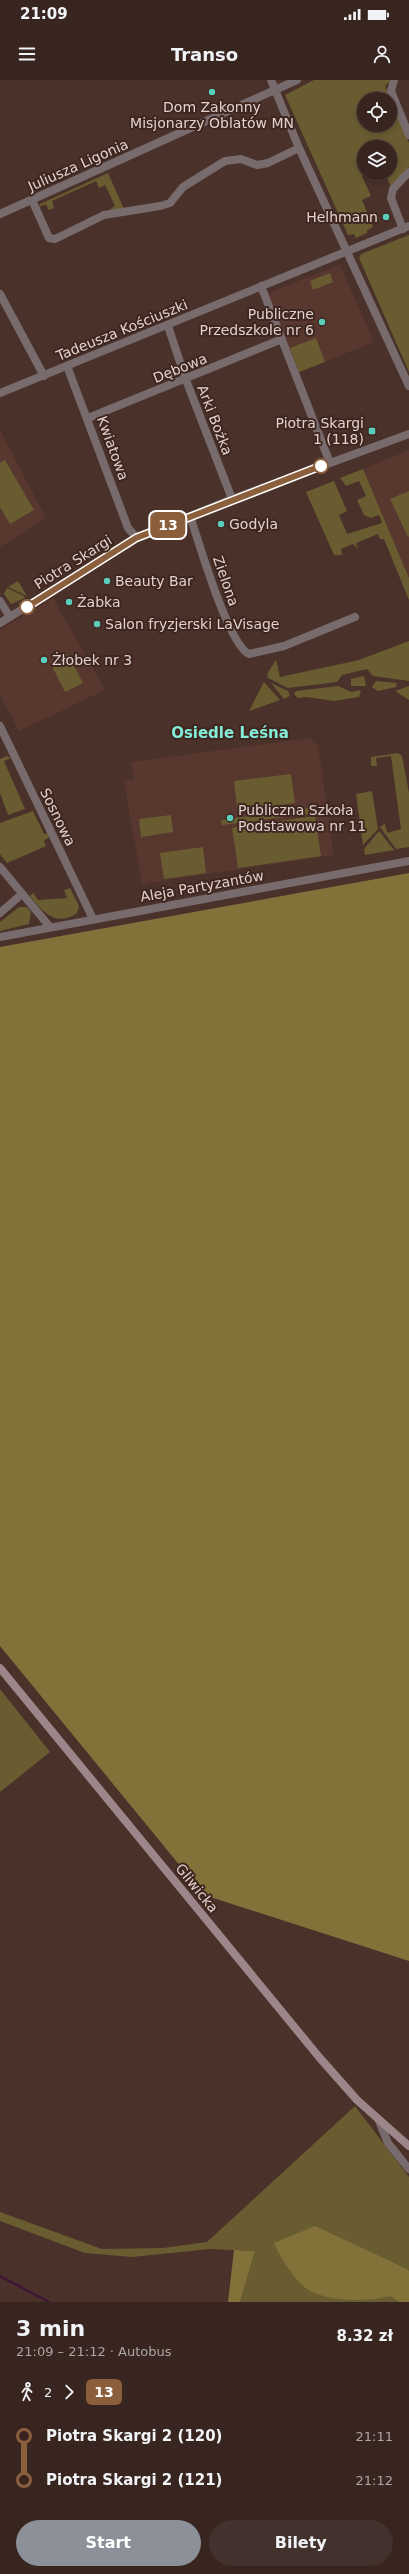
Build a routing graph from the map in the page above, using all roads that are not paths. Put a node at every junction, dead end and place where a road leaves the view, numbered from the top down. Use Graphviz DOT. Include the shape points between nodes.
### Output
graph roads {
  1 [pos="271,80"];
  2 [pos="297,80"];
  3 [pos="394,80"];
  4 [pos="275,90"];
  5 [pos="409,135"];
  6 [pos="299,148"];
  7 [pos="409,172"];
  8 [pos="35,198"];
  9 [pos="0,214"];
  10 [pos="406,228"];
  11 [pos="346,252"];
  12 [pos="261,286"];
  13 [pos="0,294"];
  14 [pos="168,326"];
  15 [pos="282,339"];
  16 [pos="67,366"];
  17 [pos="44,376"];
  18 [pos="186,380"];
  19 [pos="409,386"];
  20 [pos="0,393"];
  21 [pos="88,418"];
  22 [pos="409,434"];
  23 [pos="330,463"];
  24 [pos="232,499"];
  25 [pos="190,516"];
  26 [pos="136,538"];
  27 [pos="0,601"];
  28 [pos="10,617"];
  29 [pos="355,617"];
  30 [pos="0,623"];
  31 [pos="0,726"];
  32 [pos="409,861"];
  33 [pos="0,867"];
  34 [pos="22,894"];
  35 [pos="0,913"];
  36 [pos="93,919"];
  37 [pos="50,927"];
  38 [pos="0,937"];
  39 [pos="0,1668"];
  40 [pos="379,2121"];
  41 [pos="409,2146"];
  42 [pos="409,2169"];
  1 -- 4 [label="street"];
  2 -- 4 [label="street, Juliusza Ligonia"];
  3 -- 5 [label="street" via="391,91"];
  4 -- 6 [label="street"];
  4 -- 8 [label="street, Juliusza Ligonia"];
  6 -- 8 [label="street" via="268,163 257,165 241,159 225,161 183,187 170,202 104,215 55,239 49,238"];
  6 -- 11 [label="street"];
  7 -- 10 [label="street" via="391,192 391,198"];
  8 -- 9 [label="street, Juliusza Ligonia"];
  10 -- 11 [label="street, Tadeusza Kościuszki"];
  11 -- 12 [label="street, Tadeusza Kościuszki"];
  11 -- 19 [label="street"];
  12 -- 14 [label="street, Tadeusza Kościuszki"];
  12 -- 15 [label="street"];
  13 -- 17 [label="street"];
  14 -- 16 [label="street, Tadeusza Kościuszki"];
  14 -- 18 [label="street, Arki Bożka"];
  15 -- 18 [label="street, Dębowa"];
  15 -- 23 [label="street"];
  16 -- 17 [label="street, Tadeusza Kościuszki"];
  16 -- 21 [label="street, Kwiatowa"];
  17 -- 20 [label="street, Tadeusza Kościuszki"];
  18 -- 21 [label="street, Dębowa"];
  18 -- 24 [label="street, Arki Bożka"];
  21 -- 26 [label="street, Kwiatowa" via="128,528"];
  22 -- 23 [label="street, Piotra Skargi"];
  23 -- 24 [label="street, Piotra Skargi"];
  24 -- 25 [label="street, Piotra Skargi"];
  25 -- 26 [label="street, Piotra Skargi"];
  25 -- 29 [label="street, Zielona" via="227,624 244,652 249,654 284,646"];
  26 -- 28 [label="street, Piotra Skargi"];
  27 -- 28 [label="street"];
  28 -- 30 [label="street, Piotra Skargi"];
  31 -- 36 [label="street, Sosnowa"];
  32 -- 36 [label="street, Aleja Partyzantów"];
  33 -- 34 [label="street"];
  34 -- 35 [label="street"];
  34 -- 37 [label="street"];
  36 -- 37 [label="street, Aleja Partyzantów"];
  37 -- 38 [label="street, Aleja Partyzantów"];
  39 -- 40 [label="main road, Gliwicka" via="292,2025 341,2083"];
  40 -- 41 [label="main road, Gliwicka"];
  40 -- 42 [label="street, Gliwicka" via="388,2143"];
}
